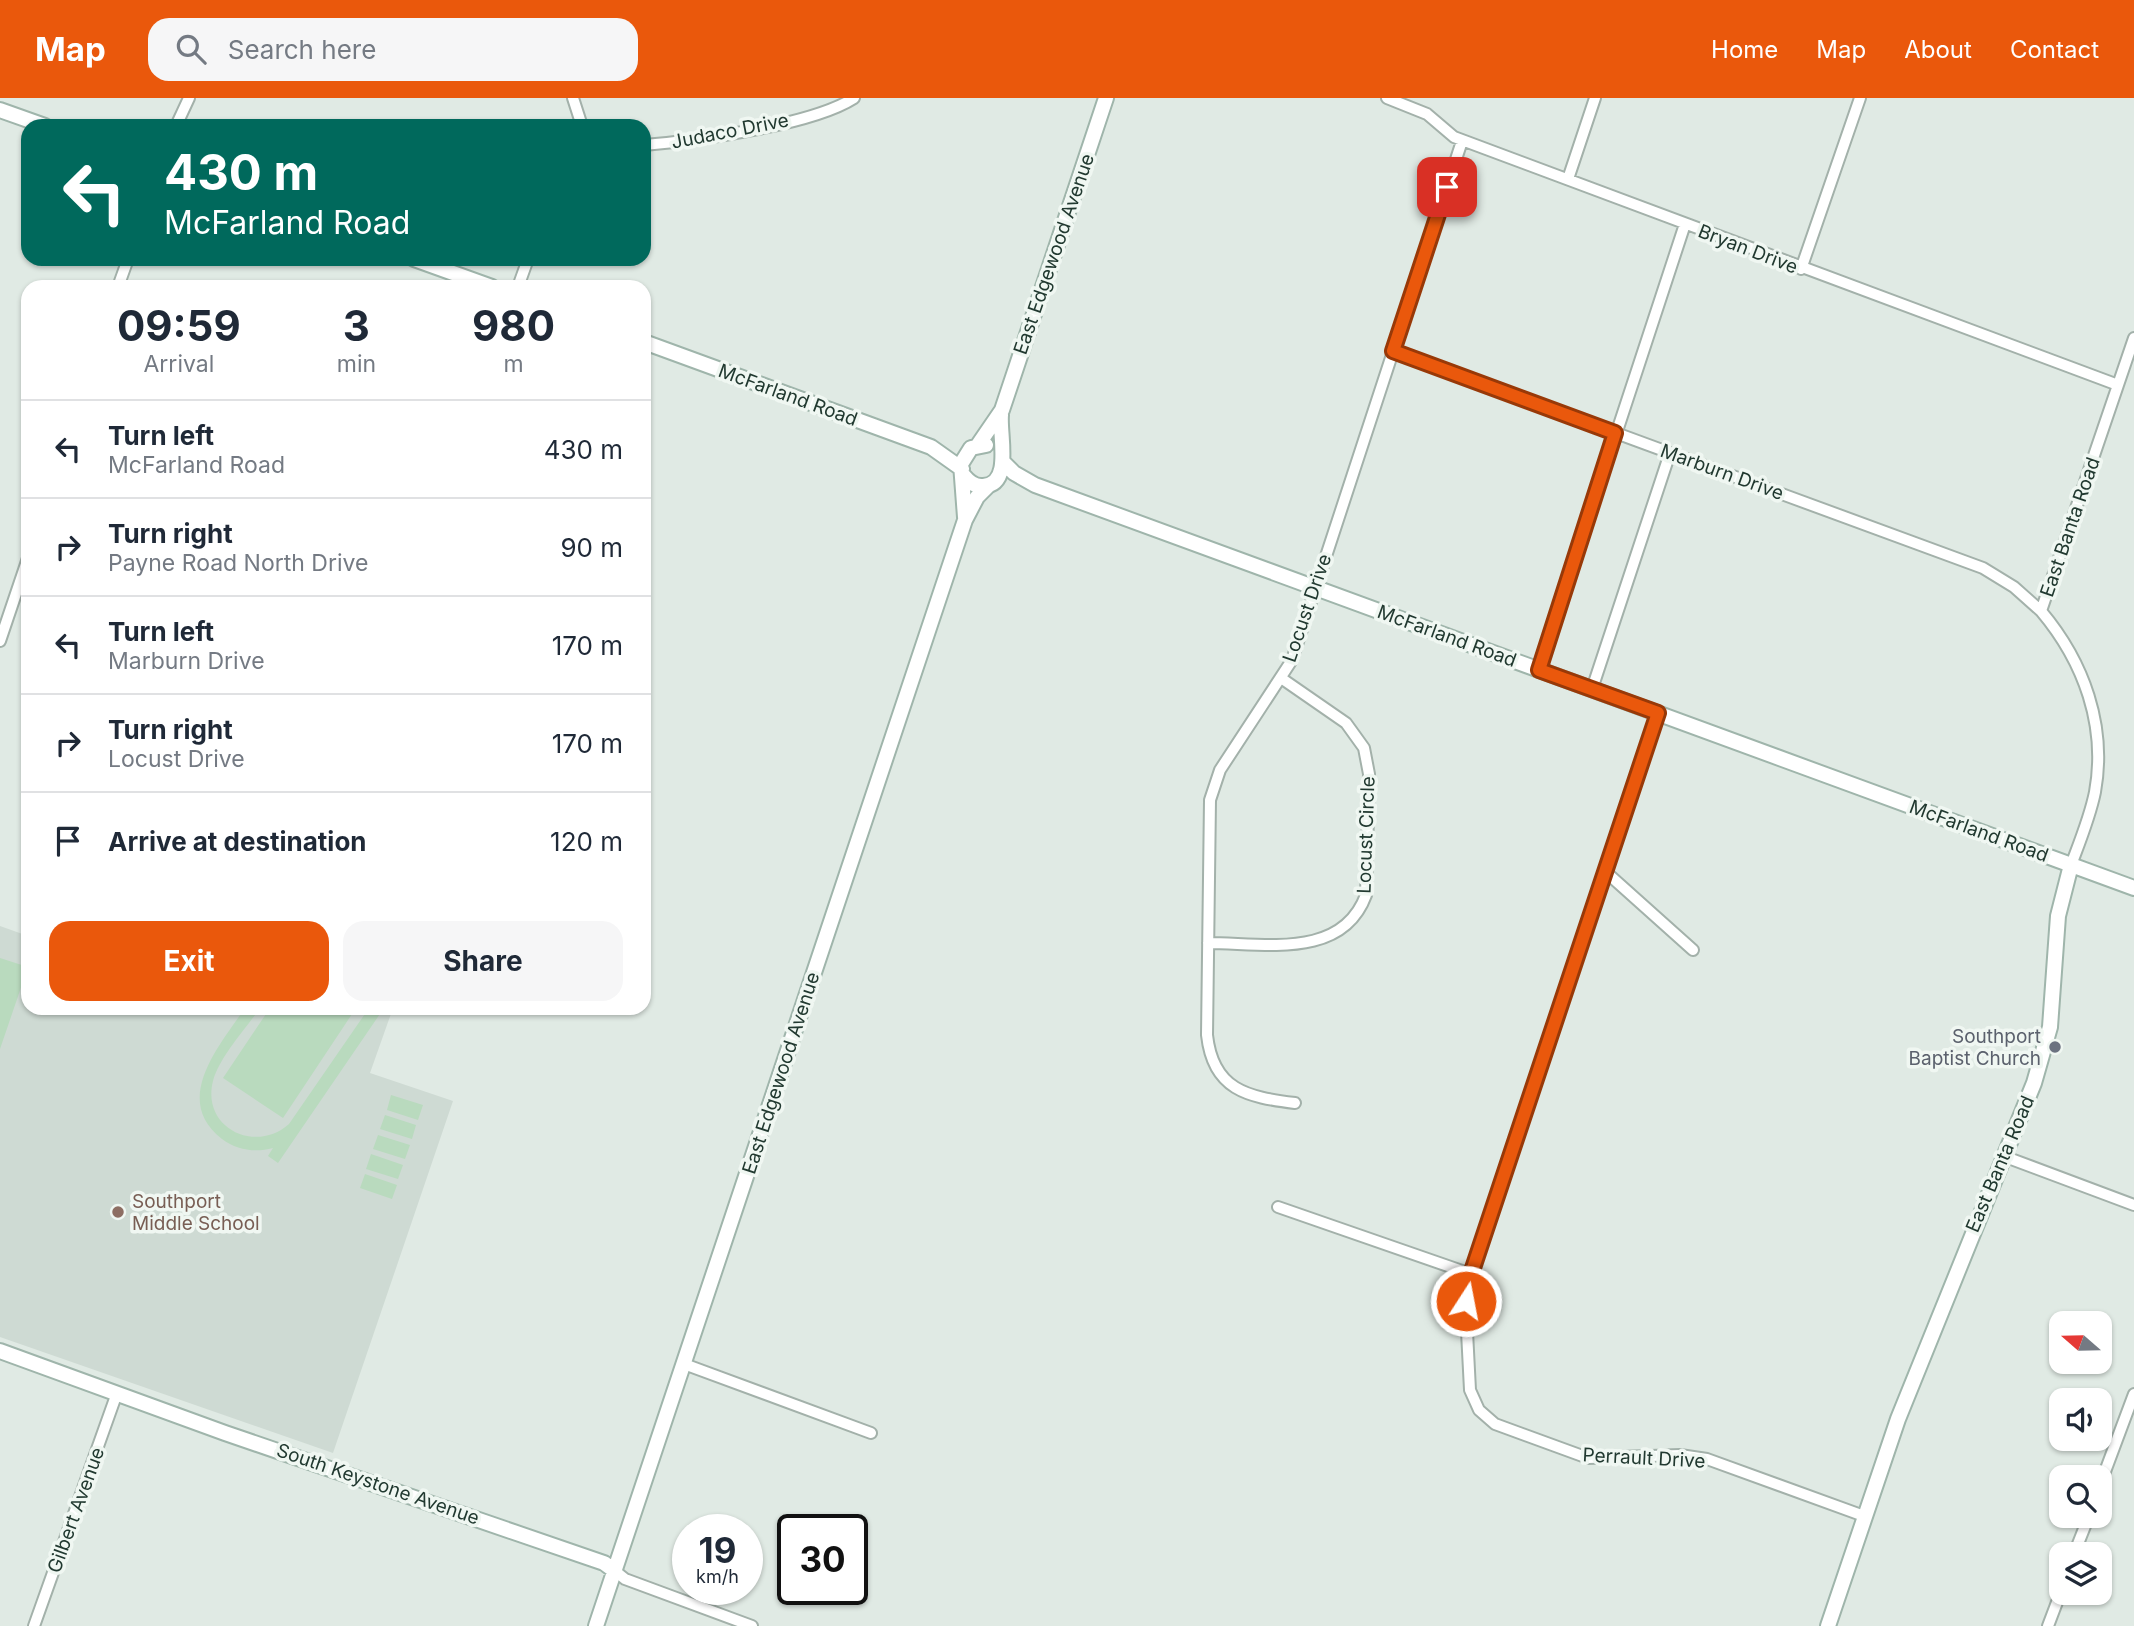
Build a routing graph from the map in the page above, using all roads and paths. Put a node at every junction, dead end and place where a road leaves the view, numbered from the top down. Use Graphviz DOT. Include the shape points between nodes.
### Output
graph roads {
  1 [pos="189,98"];
  2 [pos="573,98"];
  3 [pos="854,98"];
  4 [pos="1106,98"];
  5 [pos="1387,98"];
  6 [pos="1595,98"];
  7 [pos="1860,98"];
  8 [pos="0,110"];
  9 [pos="25,119"];
  10 [pos="179,119"];
  11 [pos="580,119"];
  12 [pos="1462,141"];
  13 [pos="651,144"];
  14 [pos="1569,179"];
  15 [pos="1685,225"];
  16 [pos="434,266"];
  17 [pos="1801,270"];
  18 [pos="472,280"];
  19 [pos="2134,338"];
  20 [pos="651,345"];
  21 [pos="1393,351"];
  22 [pos="2118,385"];
  23 [pos="1002,410"];
  24 [pos="1615,433"];
  25 [pos="931,447"];
  26 [pos="974,447"];
  27 [pos="1670,453"];
  28 [pos="1002,459"];
  29 [pos="963,473"];
  30 [pos="990,485"];
  31 [pos="1035,485"];
  32 [pos="965,520"];
  33 [pos="21,579"];
  34 [pos="1315,588"];
  35 [pos="2041,611"];
  36 [pos="0,642"];
  37 [pos="1539,670"];
  38 [pos="1281,678"];
  39 [pos="1592,689"];
  40 [pos="1658,713"];
  41 [pos="2071,865"];
  42 [pos="1607,873"];
  43 [pos="2134,888"];
  44 [pos="1208,943"];
  45 [pos="1693,950"];
  46 [pos="1295,1103"];
  47 [pos="2003,1156"];
  48 [pos="2134,1205"];
  49 [pos="1279,1207"];
  50 [pos="1471,1274"];
  51 [pos="0,1351"];
  52 [pos="684,1364"];
  53 [pos="117,1393"];
  54 [pos="2134,1394"];
  55 [pos="871,1433"];
  56 [pos="2107,1465"];
  57 [pos="1864,1516"];
  58 [pos="615,1571"];
  59 [pos="2056,1605"];
  60 [pos="34,1626"];
  61 [pos="596,1626"];
  62 [pos="752,1626"];
  63 [pos="1828,1626"];
  64 [pos="2048,1626"];
  1 -- 10 [label="street"];
  2 -- 11 [label="street"];
  3 -- 13 [label="street, Judaco Drive" via="741,131"];
  4 -- 23 [label="street, East Edgewood Avenue"];
  5 -- 12 [label="street, Bryan Drive" via="1423,112"];
  6 -- 14 [label="street"];
  7 -- 17 [label="street"];
  8 -- 9 [label="street"];
  12 -- 14 [label="street, Bryan Drive"];
  12 -- 21 [label="street, Locust Drive"];
  14 -- 15 [label="street, Bryan Drive"];
  15 -- 17 [label="street, Bryan Drive"];
  15 -- 24 [label="street"];
  16 -- 18 [label="street"];
  17 -- 22 [label="street, Bryan Drive"];
  19 -- 22 [label="street, East Banta Road"];
  20 -- 25 [label="street, McFarland Road"];
  21 -- 24 [label="street, Marburn Drive"];
  21 -- 34 [label="street, Locust Drive"];
  22 -- 35 [label="street, East Banta Road"];
  23 -- 26 [label="street, East Edgewood Avenue"];
  23 -- 28 [label="street, East Edgewood Avenue"];
  24 -- 27 [label="street, Marburn Drive"];
  24 -- 37 [label="street"];
  25 -- 26 [label="street, McFarland Road"];
  25 -- 29 [label="street, McFarland Road"];
  26 -- 28 [label="street" via="991,447"];
  26 -- 29 [label="street, East Edgewood Avenue" via="964,455"];
  27 -- 35 [label="street, Marburn Drive" via="1983,568"];
  27 -- 39 [label="street"];
  28 -- 30 [label="street, East Edgewood Avenue" via="1002,472"];
  28 -- 31 [label="street, McFarland Road" via="1014,473"];
  29 -- 30 [label="street" via="972,484"];
  29 -- 32 [label="street, East Edgewood Avenue"];
  30 -- 31 [label="street, McFarland Road"];
  30 -- 32 [label="street, East Edgewood Avenue" via="977,497"];
  31 -- 34 [label="street, McFarland Road"];
  32 -- 52 [label="street, East Edgewood Avenue"];
  33 -- 36 [label="street"];
  34 -- 37 [label="street, McFarland Road"];
  34 -- 38 [label="street, Locust Drive" via="1296,649"];
  35 -- 41 [label="street, East Banta Road" via="2078,667 2097,731 2095,792"];
  37 -- 39 [label="street, McFarland Road"];
  38 -- 44 [label="street, Locust Drive" via="1220,770 1212,794"];
  38 -- 44 [label="street, Locust Circle" via="1343,720 1364,748 1369,774 1366,895 1348,925 1321,941"];
  39 -- 40 [label="street, McFarland Road"];
  40 -- 41 [label="street, McFarland Road"];
  40 -- 42 [label="street, Perrault Drive"];
  41 -- 43 [label="street, McFarland Road"];
  41 -- 47 [label="street, East Banta Road" via="2059,916 2047,1040"];
  42 -- 45 [label="street"];
  42 -- 50 [label="street, Perrault Drive"];
  44 -- 46 [label="street, Locust Drive" via="1207,1035 1215,1065 1243,1093"];
  47 -- 48 [label="street"];
  47 -- 57 [label="street, East Banta Road"];
  49 -- 50 [label="street"];
  50 -- 57 [label="street, Perrault Drive" via="1466,1312 1470,1390 1479,1410 1495,1424 1562,1451 1593,1458 1680,1455 1712,1460"];
  51 -- 53 [label="street, South Keystone Avenue"];
  52 -- 55 [label="street"];
  52 -- 58 [label="street, East Edgewood Avenue"];
  53 -- 58 [label="street, South Keystone Avenue" via="604,1563"];
  53 -- 60 [label="street, Gilbert Avenue"];
  54 -- 56 [label="street"];
  57 -- 63 [label="street, East Banta Road"];
  58 -- 61 [label="street, East Edgewood Avenue"];
  58 -- 62 [label="street, South Keystone Avenue" via="625,1579"];
  59 -- 64 [label="street"];
}
